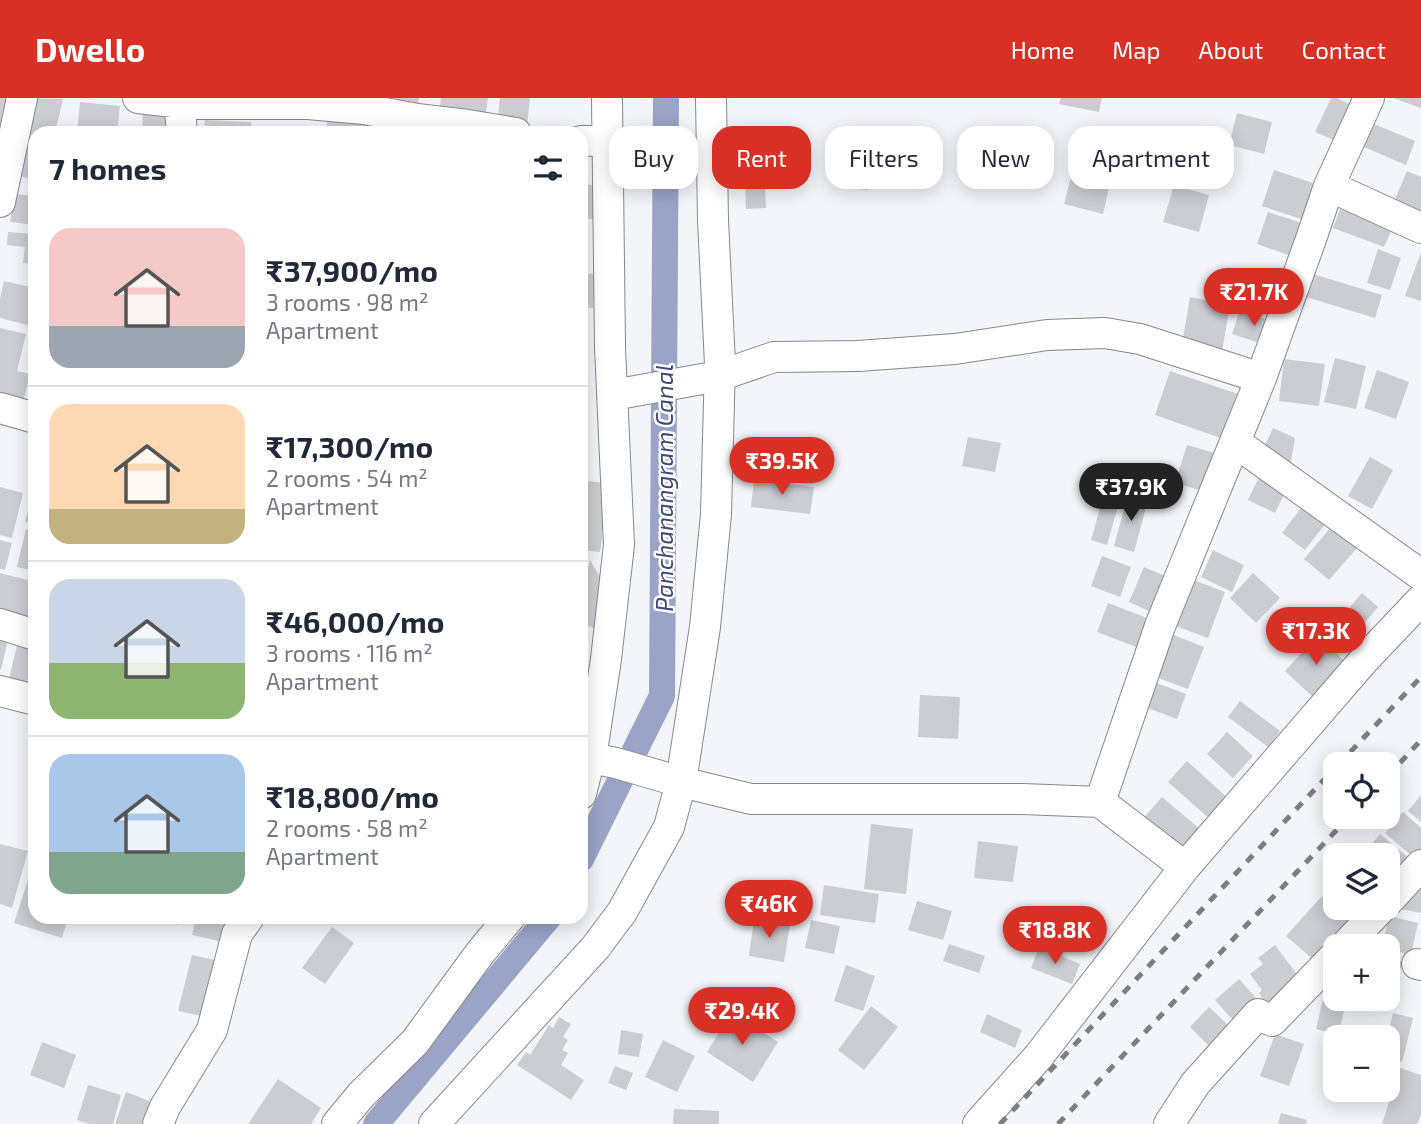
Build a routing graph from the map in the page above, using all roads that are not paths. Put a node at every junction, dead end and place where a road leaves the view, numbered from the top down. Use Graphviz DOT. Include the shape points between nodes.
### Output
graph roads {
  1 [pos="22,98"];
  2 [pos="138,98"];
  3 [pos="607,98"];
  4 [pos="710,98"];
  5 [pos="1369,98"];
  6 [pos="179,100"];
  7 [pos="282,101"];
  8 [pos="420,117"];
  9 [pos="181,126"];
  10 [pos="474,126"];
  11 [pos="595,141"];
  12 [pos="1329,186"];
  13 [pos="0,202"];
  14 [pos="1421,228"];
  15 [pos="719,376"];
  16 [pos="1261,378"];
  17 [pos="612,395"];
  18 [pos="0,408"];
  19 [pos="28,416"];
  20 [pos="1235,442"];
  21 [pos="1421,575"];
  22 [pos="1421,600"];
  23 [pos="0,624"];
  24 [pos="28,633"];
  25 [pos="595,638"];
  26 [pos="0,691"];
  27 [pos="28,698"];
  28 [pos="603,760"];
  29 [pos="669,778"];
  30 [pos="588,783"];
  31 [pos="1100,802"];
  32 [pos="1421,865"];
  33 [pos="1185,867"];
  34 [pos="1400,888"];
  35 [pos="1370,920"];
  36 [pos="244,924"];
  37 [pos="503,924"];
  38 [pos="1356,934"];
  39 [pos="1323,968"];
  40 [pos="159,1124"];
  41 [pos="337,1124"];
  42 [pos="434,1124"];
  43 [pos="978,1124"];
  44 [pos="1169,1124"];
  1 -- 13 [label="street"];
  2 -- 6 [label="street"];
  3 -- 11 [label="street"];
  4 -- 15 [label="street"];
  5 -- 12 [label="street"];
  6 -- 7 [label="street"];
  6 -- 9 [label="street"];
  7 -- 8 [label="street"];
  8 -- 10 [label="street"];
  11 -- 17 [label="street"];
  12 -- 14 [label="street"];
  12 -- 16 [label="street"];
  15 -- 16 [label="street" via="774,357 955,349 1047,335 1105,333 1140,339"];
  15 -- 17 [label="street"];
  15 -- 29 [label="street" via="716,514 705,627"];
  16 -- 20 [label="street"];
  17 -- 25 [label="street" via="619,545"];
  18 -- 19 [label="street"];
  20 -- 21 [label="street"];
  20 -- 31 [label="street" via="1160,626"];
  22 -- 33 [label="street"];
  23 -- 24 [label="street"];
  25 -- 28 [label="street"];
  26 -- 27 [label="street"];
  28 -- 29 [label="street"];
  28 -- 30 [label="street"];
  29 -- 31 [label="street" via="751,799"];
  29 -- 42 [label="street" via="669,827 622,912 595,948"];
  31 -- 33 [label="street"];
  32 -- 34 [label="street"];
  33 -- 43 [label="street" via="1038,1057"];
  35 -- 38 [label="street"];
  36 -- 40 [label="street" via="237,934 212,1030"];
  37 -- 41 [label="street" via="415,1042"];
  39 -- 44 [label="street" via="1272,1021 1258,1014 1195,1084"];
}
